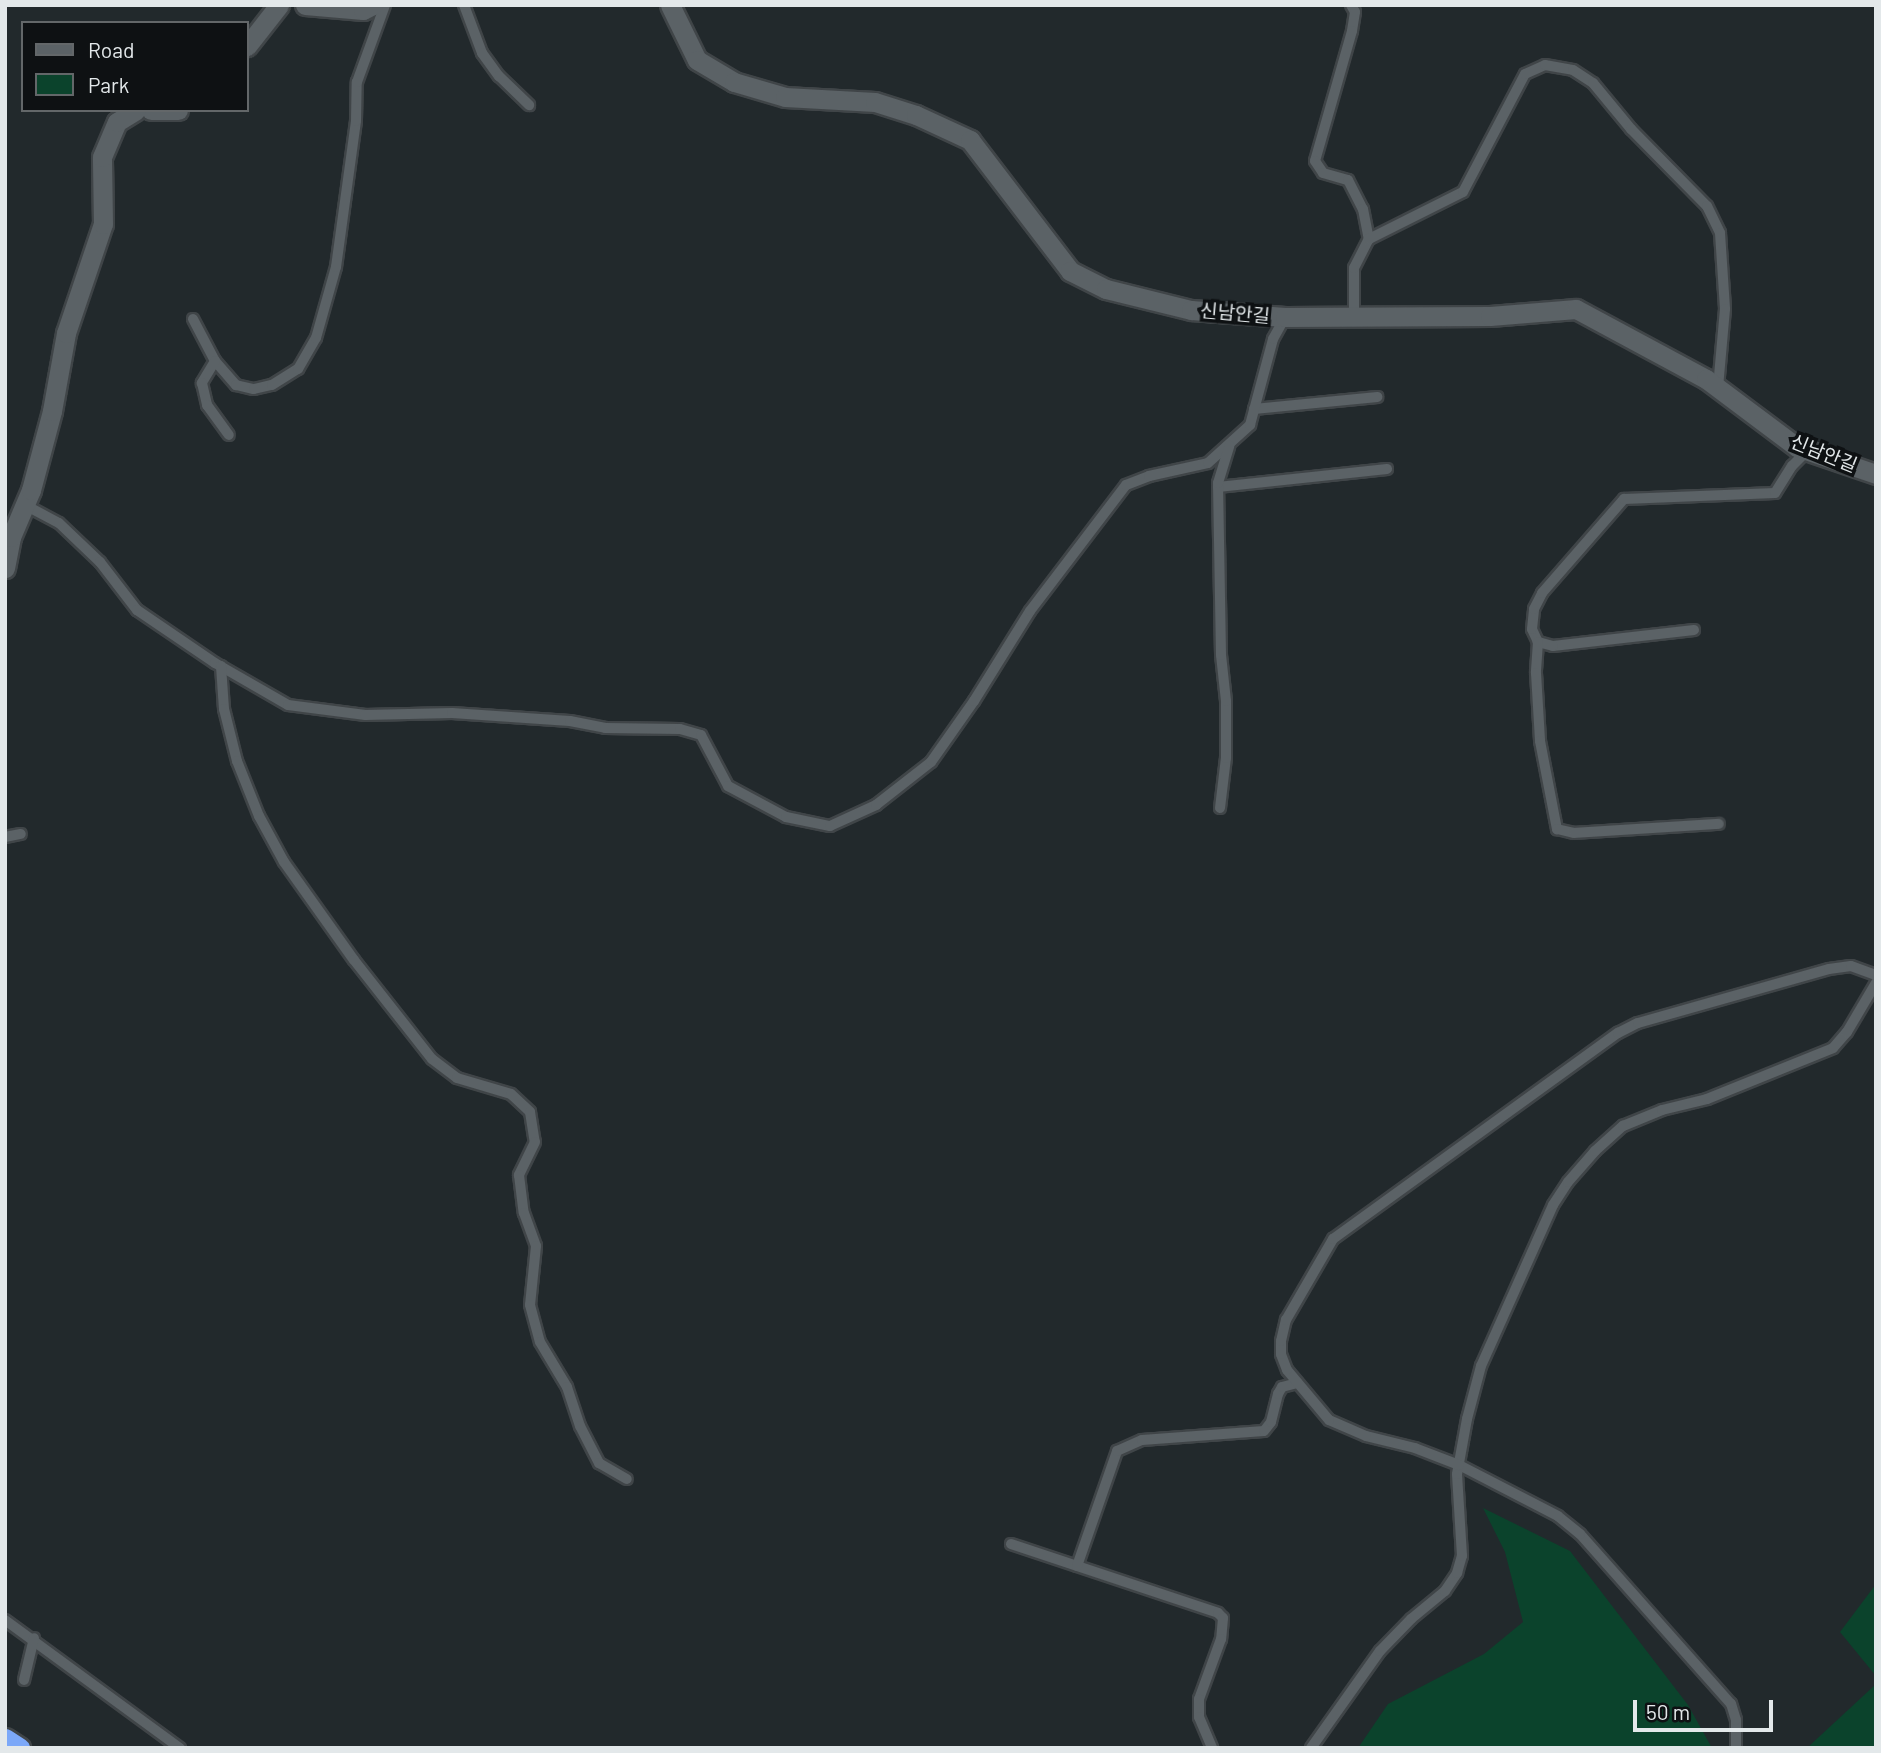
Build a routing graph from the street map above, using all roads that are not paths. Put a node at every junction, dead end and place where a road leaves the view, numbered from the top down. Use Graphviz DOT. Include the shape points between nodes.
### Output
graph roads {
  1 [pos="279,5"];
  2 [pos="306,5"];
  3 [pos="373,5"];
  4 [pos="385,5"];
  5 [pos="464,5"];
  6 [pos="670,5"];
  7 [pos="1350,5"];
  8 [pos="248,45"];
  9 [pos="529,105"];
  10 [pos="133,112"];
  11 [pos="1369,239"];
  12 [pos="1354,316"];
  13 [pos="1285,317"];
  14 [pos="193,319"];
  15 [pos="215,361"];
  16 [pos="1718,388"];
  17 [pos="1377,397"];
  18 [pos="1254,409"];
  19 [pos="229,435"];
  20 [pos="1229,446"];
  21 [pos="1808,450"];
  22 [pos="1387,470"];
  23 [pos="1876,474"];
  24 [pos="1218,488"];
  25 [pos="25,505"];
  26 [pos="5,568"];
  27 [pos="1694,630"];
  28 [pos="1538,642"];
  29 [pos="221,666"];
  30 [pos="1220,808"];
  31 [pos="1719,824"];
  32 [pos="21,834"];
  33 [pos="5,837"];
  34 [pos="1876,975"];
  35 [pos="1876,983"];
  36 [pos="1297,1383"];
  37 [pos="1459,1465"];
  38 [pos="627,1479"];
  39 [pos="1012,1544"];
  40 [pos="1077,1566"];
  41 [pos="5,1620"];
  42 [pos="34,1639"];
  43 [pos="24,1680"];
  44 [pos="5,1739"];
  45 [pos="19,1748"];
  46 [pos="180,1748"];
  47 [pos="1212,1748"];
  48 [pos="1311,1748"];
  49 [pos="1736,1748"];
  1 -- 8 [label="street"];
  2 -- 3 [label="street" via="363,10"];
  4 -- 15 [label="lane" via="357,82 337,267 316,338 298,369 272,385 236,385"];
  5 -- 9 [label="lane" via="482,53"];
  6 -- 13 [label="street, 신남안길" via="697,60 734,82 785,97 875,102 970,140 1070,271 1106,289 1191,310"];
  7 -- 11 [label="lane" via="1352,31 1315,161 1323,173 1348,180 1363,209"];
  10 -- 25 [label="street" via="117,122 102,157 103,223 66,332 52,411"];
  11 -- 12 [label="lane" via="1354,268"];
  11 -- 16 [label="lane" via="1463,192 1525,74 1545,65 1573,70 1593,83 1631,130 1707,206 1720,233 1725,309"];
  12 -- 13 [label="street, 신남안길"];
  12 -- 16 [label="street, 신남안길" via="1490,316 1576,309"];
  13 -- 18 [label="lane" via="1273,339"];
  14 -- 15 [label="lane"];
  15 -- 19 [label="lane" via="202,383 207,405"];
  16 -- 21 [label="street, 신남안길" via="1797,447"];
  17 -- 18 [label="lane"];
  18 -- 20 [label="lane" via="1250,425"];
  20 -- 24 [label="lane"];
  20 -- 29 [label="lane" via="1208,463 1126,485 1030,611 931,762 876,805 830,826 786,817 728,786 701,734 452,713 365,715 288,705"];
  21 -- 23 [label="street, 신남안길"];
  21 -- 28 [label="lane" via="1775,493 1624,499 1542,593 1532,629"];
  22 -- 24 [label="lane"];
  24 -- 30 [label="lane" via="1226,724"];
  25 -- 26 [label="street" via="11,537"];
  25 -- 29 [label="lane" via="59,523 100,562 137,610"];
  27 -- 28 [label="lane" via="1553,646"];
  28 -- 31 [label="lane" via="1540,741 1557,829 1574,833"];
  29 -- 38 [label="lane" via="224,709 237,761 284,862 432,1059 457,1078 511,1094 530,1112 535,1142 519,1175 524,1213 536,1246 530,1305 540,1342 567,1387 599,1464"];
  32 -- 33 [label="lane"];
  34 -- 36 [label="lane" via="1851,966 1829,969 1638,1023 1618,1033 1333,1239 1286,1320 1281,1354"];
  35 -- 37 [label="lane" via="1833,1048 1707,1099 1623,1126 1576,1172 1553,1205 1481,1366"];
  36 -- 37 [label="lane" via="1335,1424"];
  36 -- 40 [label="lane" via="1282,1387 1264,1431 1142,1440 1117,1451"];
  37 -- 48 [label="lane" via="1462,1556 1457,1573 1446,1591 1380,1651"];
  37 -- 49 [label="lane" via="1558,1516 1580,1534 1731,1704 1737,1720"];
  39 -- 40 [label="lane"];
  40 -- 47 [label="lane" via="1223,1618 1221,1639 1199,1699 1199,1717"];
  41 -- 42 [label="lane"];
  42 -- 43 [label="lane"];
  42 -- 46 [label="lane"];
  44 -- 45 [label="highway"];
}
